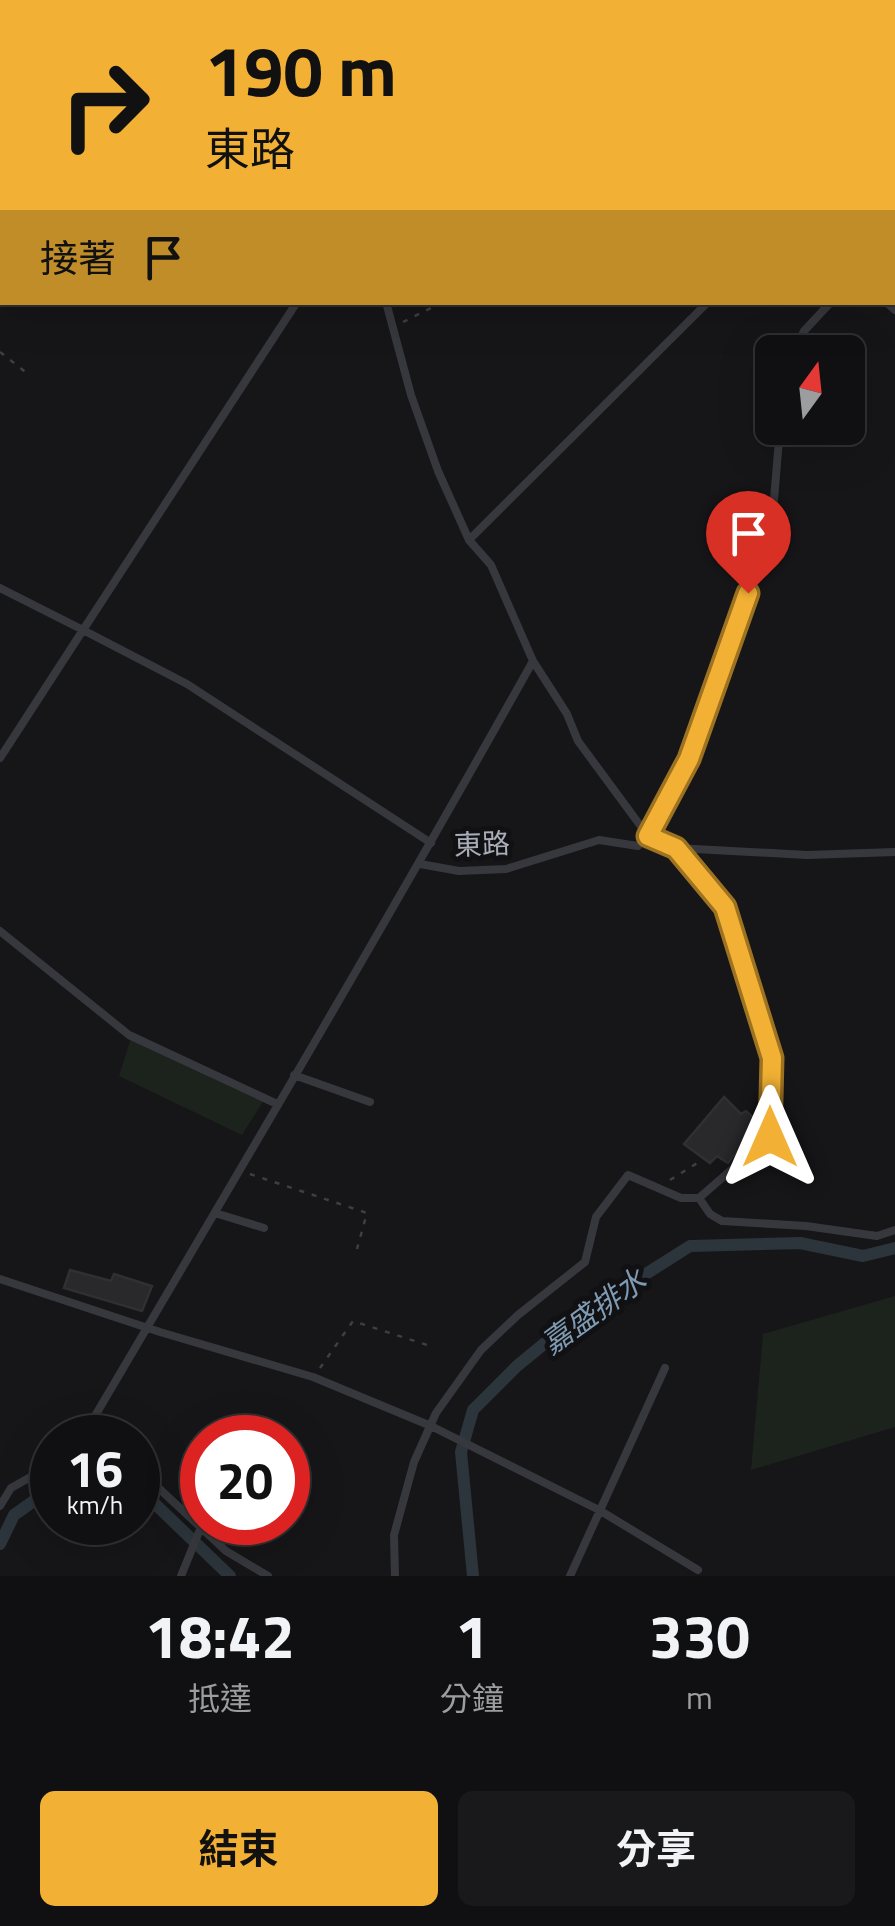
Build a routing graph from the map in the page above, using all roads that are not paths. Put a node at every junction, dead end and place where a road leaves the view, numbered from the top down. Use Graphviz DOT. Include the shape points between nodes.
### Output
graph roads {
  1 [pos="295,305"];
  2 [pos="387,305"];
  3 [pos="705,305"];
  4 [pos="828,306"];
  5 [pos="802,335"];
  6 [pos="779,445"];
  7 [pos="469,540"];
  8 [pos="0,588"];
  9 [pos="83,630"];
  10 [pos="533,661"];
  11 [pos="0,758"];
  12 [pos="648,836"];
  13 [pos="431,843"];
  14 [pos="676,848"];
  15 [pos="895,852"];
  16 [pos="420,864"];
  17 [pos="0,931"];
  18 [pos="294,1075"];
  19 [pos="370,1102"];
  20 [pos="277,1104"];
  21 [pos="699,1198"];
  22 [pos="215,1213"];
  23 [pos="264,1228"];
  24 [pos="895,1230"];
  25 [pos="0,1279"];
  26 [pos="151,1326"];
  27 [pos="665,1368"];
  28 [pos="96,1415"];
  29 [pos="431,1426"];
  30 [pos="30,1477"];
  31 [pos="160,1489"];
  32 [pos="0,1506"];
  33 [pos="180,1507"];
  34 [pos="599,1510"];
  35 [pos="195,1545"];
  36 [pos="220,1545"];
  37 [pos="698,1570"];
  38 [pos="181,1576"];
  39 [pos="268,1576"];
  40 [pos="395,1576"];
  41 [pos="570,1576"];
  1 -- 9 [label="lane"];
  2 -- 7 [label="lane" via="432,456"];
  3 -- 7 [label="lane"];
  4 -- 5 [label="lane"];
  6 -- 12 [label="lane" via="771,535 689,759"];
  7 -- 10 [label="lane" via="491,566"];
  8 -- 9 [label="lane"];
  9 -- 11 [label="lane"];
  9 -- 13 [label="lane" via="187,684"];
  10 -- 12 [label="lane" via="578,741"];
  10 -- 13 [label="lane"];
  12 -- 14 [label="lane"];
  12 -- 16 [label="lane, 東路" via="638,846 599,840 506,870"];
  13 -- 16 [label="lane"];
  14 -- 15 [label="lane"];
  14 -- 21 [label="lane" via="725,907 772,1058 770,1137"];
  16 -- 18 [label="lane, 東路"];
  17 -- 20 [label="lane" via="129,1035"];
  18 -- 19 [label="lane"];
  18 -- 20 [label="lane, 東路"];
  20 -- 22 [label="lane, 東路"];
  21 -- 24 [label="lane" via="722,1222 877,1236"];
  21 -- 29 [label="lane" via="681,1198 628,1175 596,1217 585,1262 481,1350"];
  22 -- 23 [label="lane"];
  22 -- 26 [label="lane, 東路"];
  25 -- 26 [label="lane"];
  26 -- 28 [label="lane, 東路"];
  26 -- 29 [label="lane" via="313,1378"];
  27 -- 34 [label="lane"];
  29 -- 34 [label="lane"];
  29 -- 40 [label="lane" via="394,1535"];
  30 -- 32 [label="lane" via="11,1488"];
  31 -- 33 [label="lane"];
  34 -- 37 [label="lane"];
  34 -- 41 [label="lane"];
  35 -- 38 [label="lane"];
  36 -- 39 [label="lane"];
}
